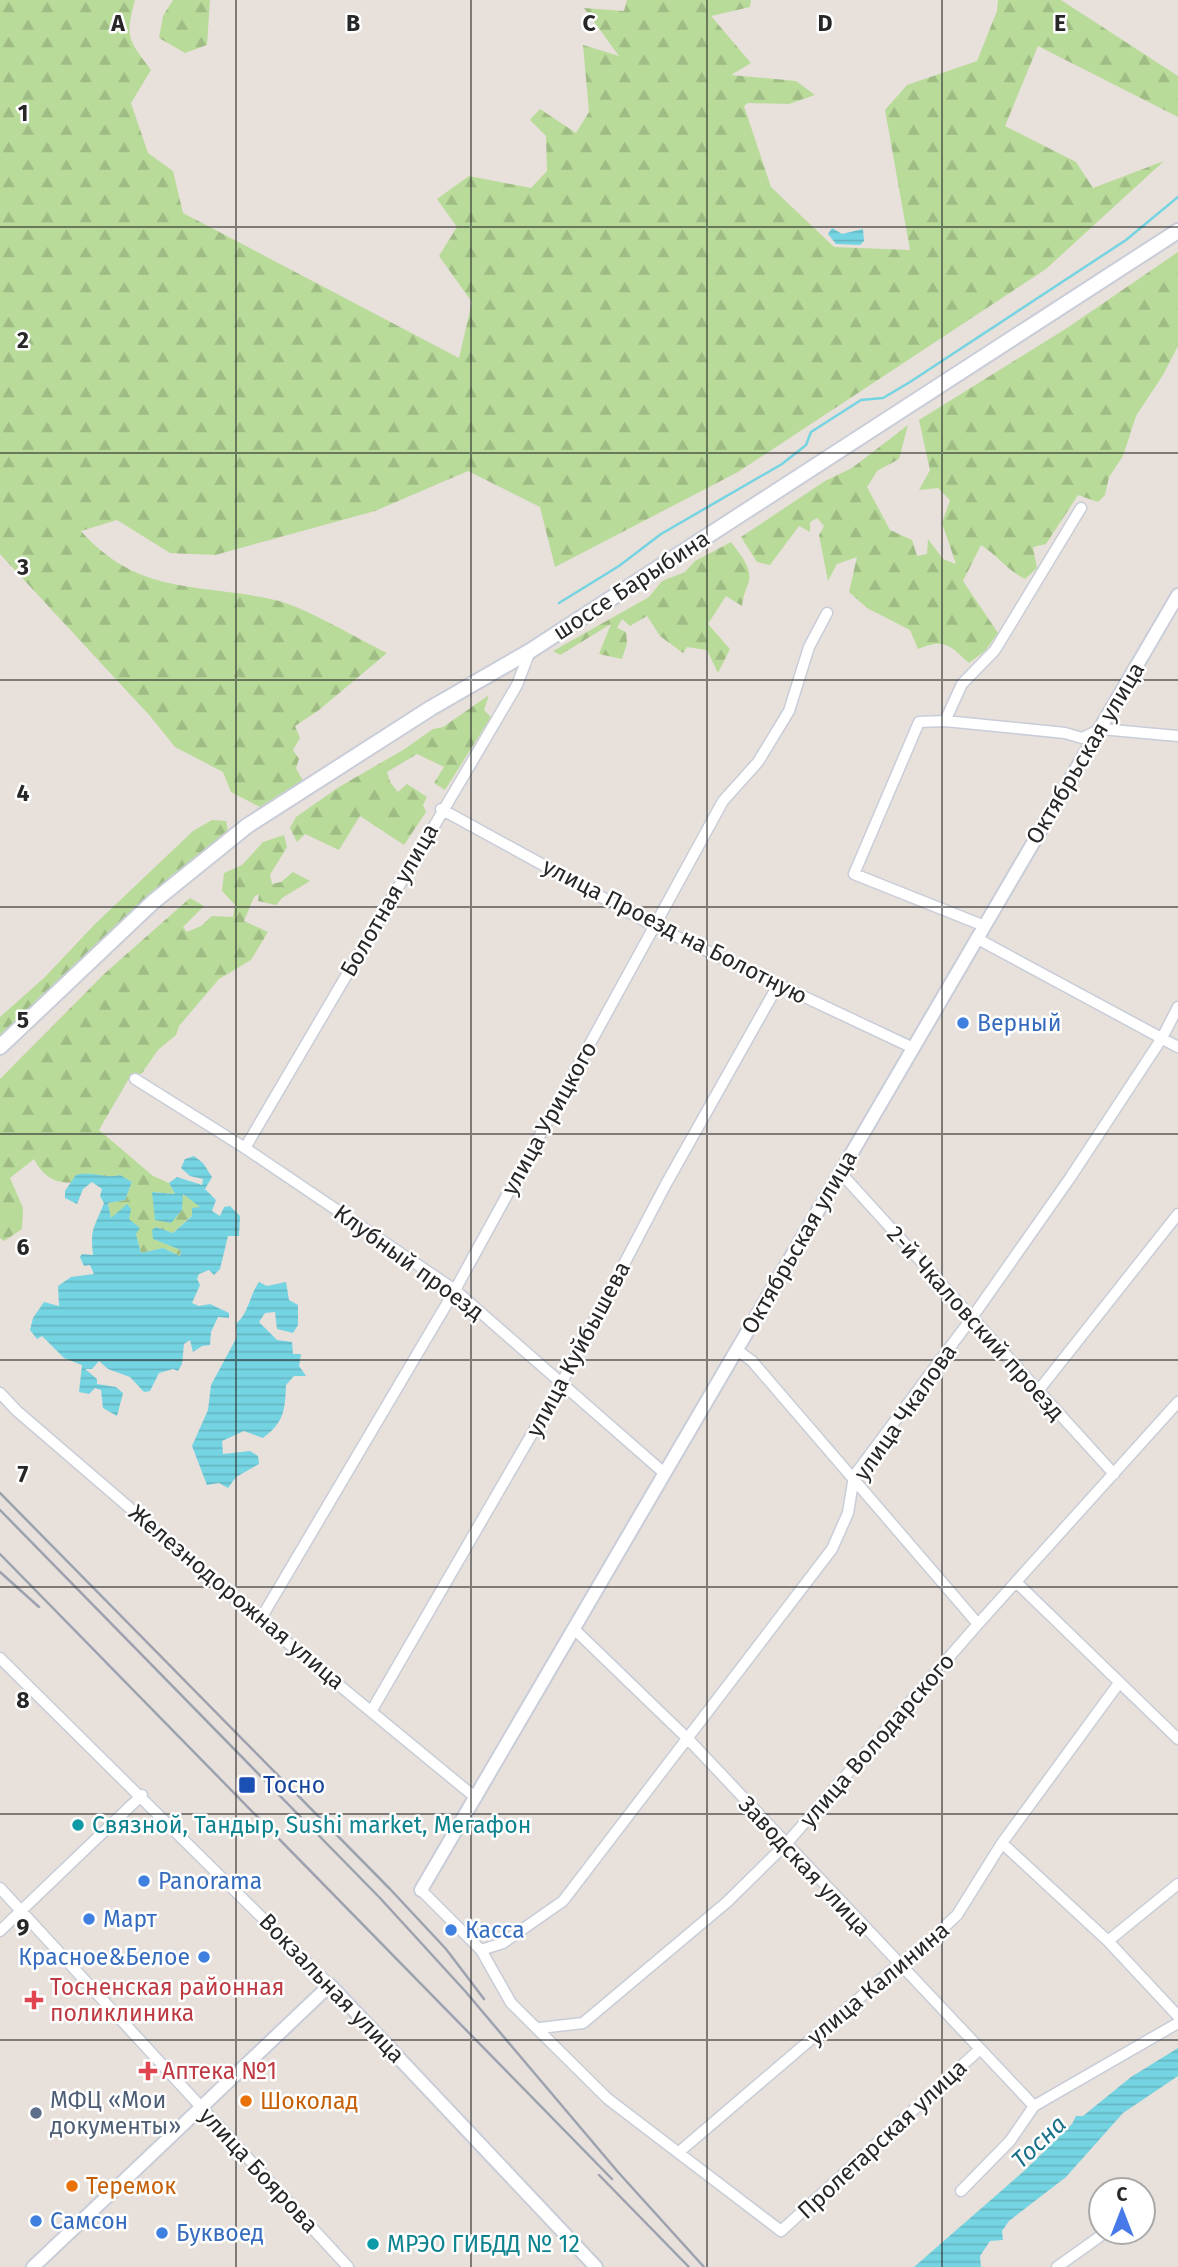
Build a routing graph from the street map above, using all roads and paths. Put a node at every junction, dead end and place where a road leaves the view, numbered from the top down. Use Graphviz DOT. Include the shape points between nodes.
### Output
graph roads {
  1 [pos="1178,231"];
  2 [pos="1081,508"];
  3 [pos="1178,595"];
  4 [pos="827,613"];
  5 [pos="530,651"];
  6 [pos="945,721"];
  7 [pos="1101,729"];
  8 [pos="1178,736"];
  9 [pos="442,809"];
  10 [pos="982,925"];
  11 [pos="656,927"];
  12 [pos="975,938"];
  13 [pos="778,985"];
  14 [pos="1178,1007"];
  15 [pos="1162,1038"];
  16 [pos="0,1047"];
  17 [pos="911,1047"];
  18 [pos="1178,1047"];
  19 [pos="135,1079"];
  20 [pos="244,1148"];
  21 [pos="839,1171"];
  22 [pos="1178,1214"];
  23 [pos="455,1290"];
  24 [pos="971,1319"];
  25 [pos="737,1350"];
  26 [pos="562,1382"];
  27 [pos="1038,1391"];
  28 [pos="0,1392"];
  29 [pos="1176,1408"];
  30 [pos="663,1472"];
  31 [pos="1114,1474"];
  32 [pos="854,1476"];
  33 [pos="1016,1582"];
  34 [pos="260,1620"];
  35 [pos="978,1624"];
  36 [pos="573,1629"];
  37 [pos="0,1658"];
  38 [pos="1119,1683"];
  39 [pos="372,1710"];
  40 [pos="1178,1739"];
  41 [pos="689,1740"];
  42 [pos="142,1795"];
  43 [pos="476,1798"];
  44 [pos="1002,1843"];
  45 [pos="786,1844"];
  46 [pos="1178,1884"];
  47 [pos="0,1888"];
  48 [pos="421,1890"];
  49 [pos="21,1911"];
  50 [pos="0,1931"];
  51 [pos="1108,1941"];
  52 [pos="481,1950"];
  53 [pos="898,1965"];
  54 [pos="330,1985"];
  55 [pos="1178,2016"];
  56 [pos="1178,2023"];
  57 [pos="540,2028"];
  58 [pos="980,2049"];
  59 [pos="1034,2106"];
  60 [pos="201,2107"];
  61 [pos="679,2152"];
  62 [pos="961,2191"];
  63 [pos="1087,2246"];
  64 [pos="33,2267"];
  65 [pos="348,2267"];
  66 [pos="596,2267"];
  67 [pos="1057,2267"];
  1 -- 5 [label="main road, шоссе Барыбина"];
  2 -- 6 [label="street" via="995,650 962,684"];
  3 -- 7 [label="street, Октябрьская улица"];
  4 -- 11 [label="street, улица Урицкого" via="809,647 789,711 758,762 723,801"];
  5 -- 9 [label="street, Болотная улица" via="517,685"];
  5 -- 16 [label="main road, шоссе Барыбина" via="431,708 247,827 153,902"];
  6 -- 7 [label="street" via="1082,738"];
  6 -- 10 [label="street" via="919,722 854,874"];
  7 -- 8 [label="street"];
  7 -- 10 [label="street, Октябрьская улица"];
  9 -- 11 [label="street, улица Проезд на Болотную"];
  9 -- 20 [label="street, Болотная улица"];
  10 -- 12 [label="street, Октябрьская улица"];
  11 -- 13 [label="street, улица Проезд на Болотную"];
  11 -- 23 [label="street, улица Урицкого"];
  12 -- 15 [label="street"];
  12 -- 17 [label="street, Октябрьская улица"];
  13 -- 17 [label="street, улица Проезд на Болотную"];
  13 -- 26 [label="street, улица Куйбышева"];
  14 -- 15 [label="street, улица Чкалова"];
  15 -- 18 [label="street"];
  15 -- 24 [label="street, улица Чкалова"];
  17 -- 21 [label="street, Октябрьская улица"];
  19 -- 20 [label="street, Клубный проезд"];
  20 -- 23 [label="street, Клубный проезд"];
  21 -- 24 [label="street, 2-й Чкаловский проезд"];
  21 -- 25 [label="street, Октябрьская улица"];
  22 -- 27 [label="street"];
  23 -- 26 [label="street, Клубный проезд"];
  23 -- 34 [label="street, улица Урицкого"];
  24 -- 27 [label="street, 2-й Чкаловский проезд"];
  24 -- 32 [label="street, улица Чкалова"];
  25 -- 30 [label="street, Октябрьская улица"];
  25 -- 32 [label="street" via="752,1361"];
  26 -- 30 [label="street, Клубный проезд"];
  26 -- 39 [label="street, улица Куйбышева"];
  27 -- 31 [label="street, 2-й Чкаловский проезд"];
  28 -- 34 [label="street, Железнодорожная улица"];
  29 -- 31 [label="street, улица Володарского"];
  30 -- 36 [label="street, Октябрьская улица"];
  31 -- 33 [label="street, улица Володарского"];
  32 -- 35 [label="street"];
  32 -- 41 [label="street, улица Чкалова" via="848,1513 832,1549"];
  33 -- 35 [label="street, улица Володарского"];
  33 -- 38 [label="street"];
  34 -- 39 [label="street, Железнодорожная улица"];
  35 -- 45 [label="street, улица Володарского"];
  36 -- 41 [label="street, Заводская улица"];
  36 -- 43 [label="street, Октябрьская улица"];
  37 -- 42 [label="street, Вокзальная улица"];
  38 -- 40 [label="street"];
  38 -- 44 [label="street, улица Калинина"];
  39 -- 43 [label="street, Железнодорожная улица"];
  41 -- 45 [label="street, Заводская улица"];
  41 -- 52 [label="street, улица Чкалова" via="563,1901 503,1942"];
  42 -- 49 [label="street"];
  42 -- 54 [label="street, Вокзальная улица"];
  43 -- 48 [label="street, Октябрьская улица"];
  44 -- 51 [label="street"];
  44 -- 53 [label="street, улица Калинина" via="957,1915"];
  45 -- 53 [label="street, Заводская улица"];
  45 -- 57 [label="street, улица Володарского" via="727,1902 583,2023"];
  46 -- 51 [label="street"];
  47 -- 49 [label="street, улица Боярова"];
  48 -- 52 [label="street, Пролетарская улица"];
  49 -- 50 [label="street"];
  49 -- 60 [label="street, улица Боярова"];
  51 -- 55 [label="street"];
  52 -- 57 [label="street, Пролетарская улица" via="511,2003"];
  53 -- 58 [label="street, Заводская улица"];
  53 -- 61 [label="street, улица Калинина"];
  54 -- 60 [label="street"];
  54 -- 66 [label="street, Вокзальная улица"];
  56 -- 59 [label="street"];
  57 -- 61 [label="street, Пролетарская улица" via="608,2099"];
  58 -- 59 [label="street, Заводская улица"];
  58 -- 61 [label="street, Пролетарская улица" via="781,2231"];
  59 -- 62 [label="street" via="1010,2141"];
  60 -- 64 [label="street"];
  60 -- 65 [label="street, улица Боярова"];
  63 -- 67 [label="street"];
}
